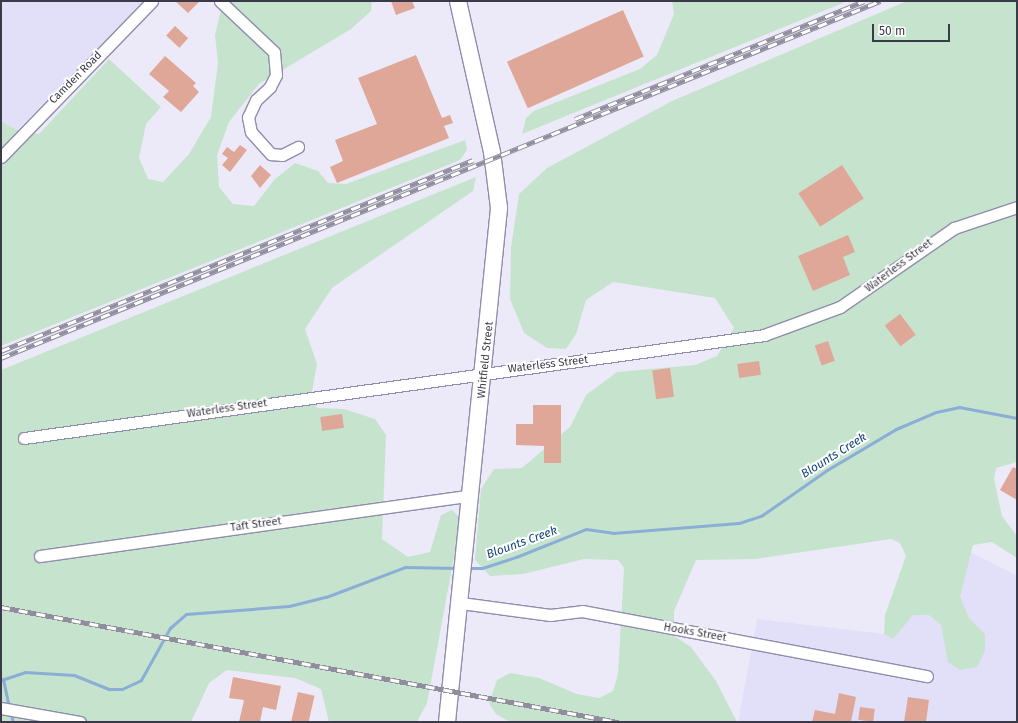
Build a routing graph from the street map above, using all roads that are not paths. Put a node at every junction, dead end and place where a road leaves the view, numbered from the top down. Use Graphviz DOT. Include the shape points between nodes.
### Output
graph roads {
  1 [pos="152,1"];
  2 [pos="220,1"];
  3 [pos="458,1"];
  4 [pos="298,147"];
  5 [pos="1,157"];
  6 [pos="1017,207"];
  7 [pos="484,373"];
  8 [pos="24,438"];
  9 [pos="472,495"];
  10 [pos="40,556"];
  11 [pos="461,603"];
  12 [pos="927,676"];
  13 [pos="1,708"];
  14 [pos="80,722"];
  15 [pos="447,722"];
  1 -- 5 [label="street, Camden Road"];
  2 -- 4 [label="street" via="274,52 276,75 270,87 256,100 248,117 252,132 271,154 282,155"];
  3 -- 7 [label="main road, Whitfield Street" via="493,158 499,208"];
  6 -- 7 [label="street, Waterless Street" via="954,228 864,293 789,328 736,341"];
  7 -- 8 [label="street, Waterless Street"];
  7 -- 9 [label="main road, Whitfield Street"];
  9 -- 10 [label="street, Taft Street"];
  9 -- 11 [label="main road, Whitfield Street"];
  11 -- 12 [label="street, Hooks Street" via="550,615 582,611"];
  11 -- 15 [label="main road, Whitfield Street"];
  13 -- 14 [label="street"];
}
